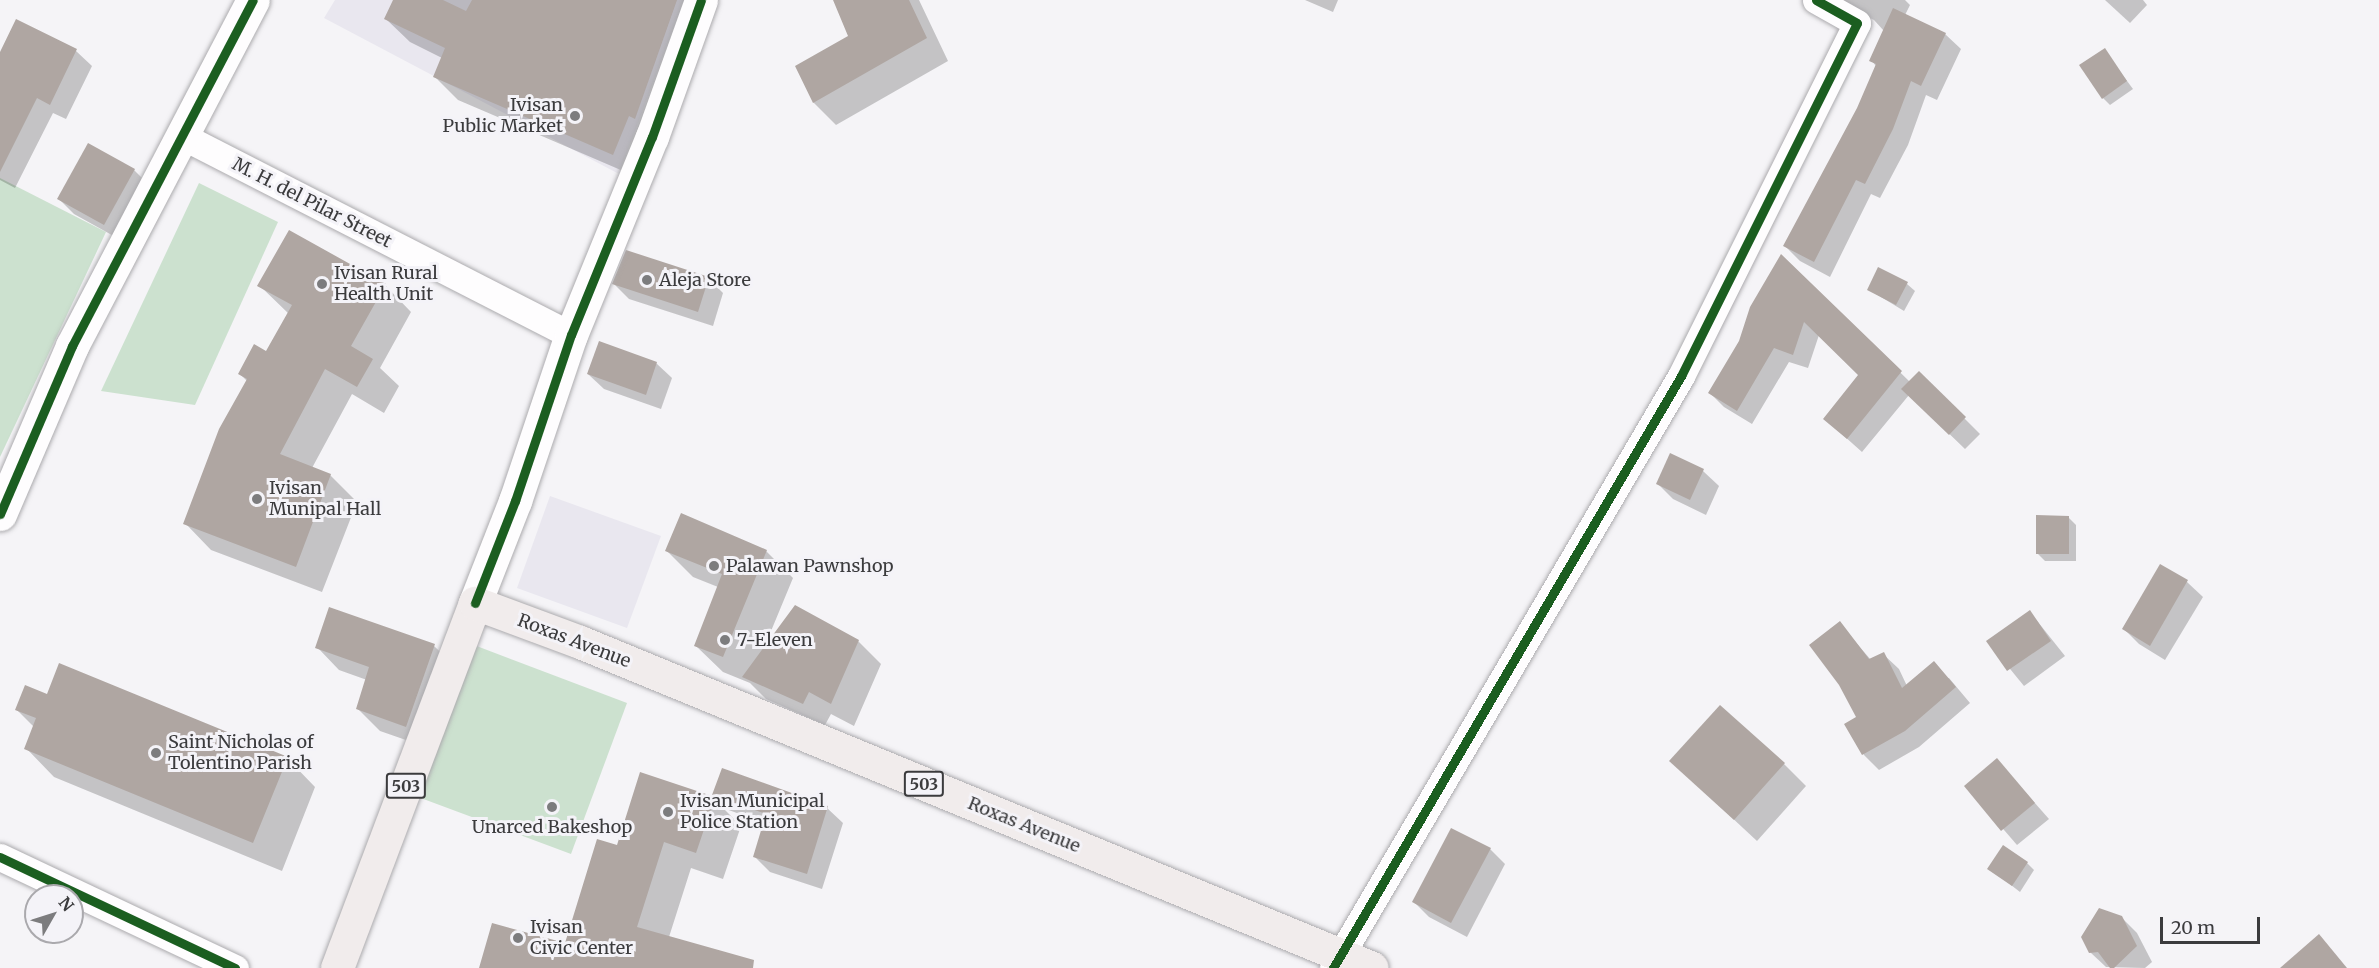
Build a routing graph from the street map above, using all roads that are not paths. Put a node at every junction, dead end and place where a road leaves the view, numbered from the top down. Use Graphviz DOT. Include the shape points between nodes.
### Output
graph roads {
  1 [pos="253,0"];
  2 [pos="701,0"];
  3 [pos="1816,0"];
  4 [pos="182,136"];
  5 [pos="571,335"];
  6 [pos="0,514"];
  7 [pos="475,603"];
  8 [pos="0,857"];
  9 [pos="1335,961"];
  10 [pos="235,968"];
  11 [pos="337,968"];
  12 [pos="1372,968"];
  1 -- 4 [label="street"];
  2 -- 5 [label="street" via="652,137"];
  3 -- 9 [label="street" via="1857,23 1681,376"];
  4 -- 5 [label="street, M. H. del Pilar Street"];
  4 -- 6 [label="street" via="72,346"];
  5 -- 7 [label="street" via="515,501"];
  7 -- 9 [label="main road, Roxas Avenue / 503" via="580,642"];
  7 -- 11 [label="main road, 503"];
  8 -- 10 [label="street"];
  9 -- 12 [label="main road, Roxas Avenue / 503"];
}
